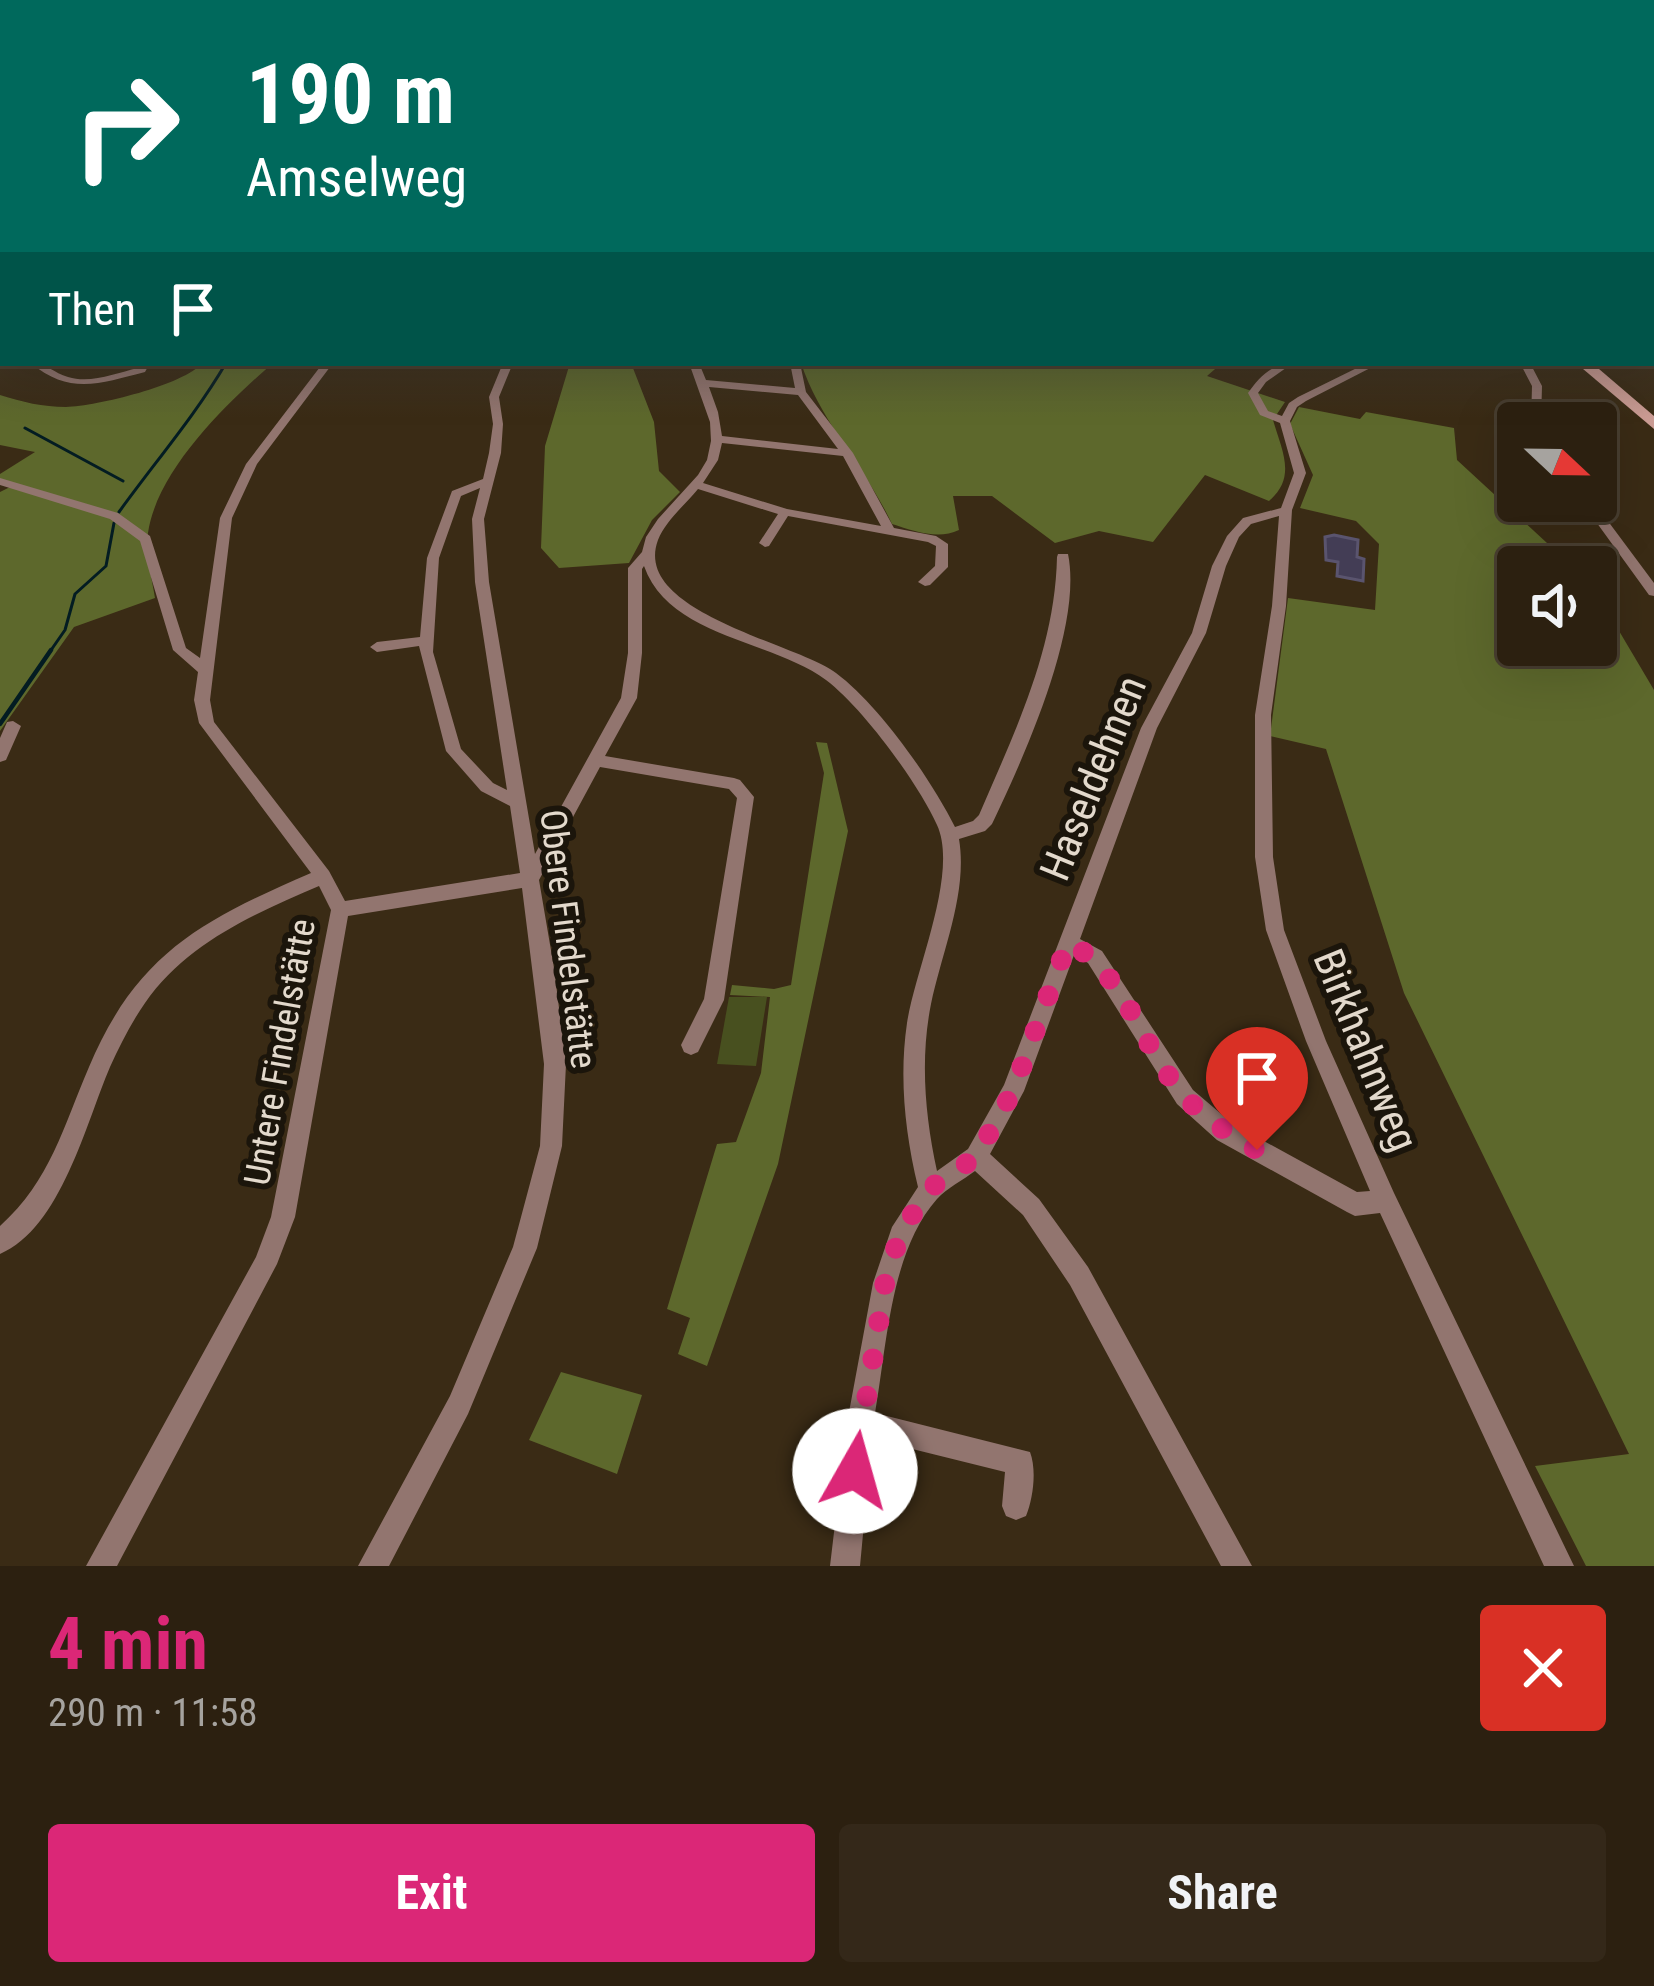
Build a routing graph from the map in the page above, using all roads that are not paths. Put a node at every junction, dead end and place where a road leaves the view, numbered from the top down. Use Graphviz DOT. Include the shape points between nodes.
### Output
graph roads {
  1 [pos="40,366"];
  2 [pos="144,366"];
  3 [pos="326,366"];
  4 [pos="507,366"];
  5 [pos="695,366"];
  6 [pos="796,366"];
  7 [pos="1283,366"];
  8 [pos="1369,366"];
  9 [pos="1527,366"];
  10 [pos="1586,366"];
  11 [pos="700,382"];
  12 [pos="801,392"];
  13 [pos="1537,402"];
  14 [pos="1285,421"];
  15 [pos="1654,424"];
  16 [pos="717,439"];
  17 [pos="848,453"];
  18 [pos="0,481"];
  19 [pos="484,482"];
  20 [pos="699,486"];
  21 [pos="784,512"];
  22 [pos="1287,518"];
  23 [pos="1602,522"];
  24 [pos="888,528"];
  25 [pos="765,543"];
  26 [pos="647,554"];
  27 [pos="1063,557"];
  28 [pos="925,582"];
  29 [pos="1654,592"];
  30 [pos="427,641"];
  31 [pos="377,646"];
  32 [pos="203,668"];
  33 [pos="14,726"];
  34 [pos="0,756"];
  35 [pos="594,760"];
  36 [pos="517,802"];
  37 [pos="950,835"];
  38 [pos="323,876"];
  39 [pos="530,879"];
  40 [pos="340,910"];
  41 [pos="1068,942"];
  42 [pos="691,1045"];
  43 [pos="976,1157"];
  44 [pos="929,1189"];
  45 [pos="1386,1201"];
  46 [pos="0,1242"];
  47 [pos="860,1423"];
  48 [pos="1016,1507"];
  49 [pos="101,1566"];
  50 [pos="373,1566"];
  51 [pos="845,1566"];
  52 [pos="1237,1566"];
  53 [pos="1559,1566"];
  1 -- 2 [label="street" via="65,384"];
  3 -- 32 [label="street, Untere Findelstätte" via="252,464 226,518"];
  4 -- 19 [label="street, Obere Findelstätte" via="494,397 496,439"];
  5 -- 11 [label="street"];
  6 -- 12 [label="street"];
  7 -- 14 [label="street, Birkhahnweg" via="1253,393 1264,412"];
  8 -- 14 [label="street" via="1302,399"];
  9 -- 13 [label="street"];
  10 -- 15 [label="main road"];
  11 -- 12 [label="street"];
  11 -- 16 [label="street"];
  12 -- 17 [label="street"];
  14 -- 22 [label="street, Birkhahnweg" via="1300,473"];
  16 -- 17 [label="street"];
  16 -- 20 [label="street"];
  17 -- 24 [label="street"];
  18 -- 32 [label="street" via="135,529 153,548 181,650"];
  19 -- 30 [label="street" via="456,494 449,512 433,558"];
  19 -- 36 [label="street, Obere Findelstätte" via="482,582"];
  20 -- 21 [label="street"];
  20 -- 26 [label="street" via="662,519"];
  21 -- 24 [label="street"];
  21 -- 25 [label="street"];
  22 -- 41 [label="street, Haseldehnen" via="1247,521 1233,536"];
  22 -- 45 [label="street, Birkhahnweg" via="1263,716 1264,857 1272,911 1316,1041"];
  23 -- 29 [label="street"];
  24 -- 28 [label="street" via="942,544 941,567"];
  26 -- 35 [label="street" via="635,568 629,698"];
  26 -- 37 [label="street" via="664,592 690,611 832,676"];
  27 -- 37 [label="street" via="1058,627 986,819"];
  30 -- 31 [label="street"];
  30 -- 36 [label="street" via="454,751 487,787"];
  32 -- 38 [label="street, Untere Findelstätte" via="207,723"];
  33 -- 34 [label="street"];
  35 -- 39 [label="street"];
  35 -- 42 [label="street" via="734,784 746,797 714,1000"];
  36 -- 39 [label="street, Obere Findelstätte"];
  37 -- 44 [label="street" via="951,872 916,1049 914,1129"];
  38 -- 40 [label="street, Untere Findelstätte"];
  38 -- 46 [label="street" via="220,921 157,971 99,1068 57,1178"];
  39 -- 40 [label="street"];
  39 -- 50 [label="street, Obere Findelstätte" via="555,1064 551,1146 525,1248 467,1385"];
  40 -- 49 [label="street, Untere Findelstätte" via="284,1217"];
  41 -- 43 [label="street, Haseldehnen" via="1013,1091"];
  41 -- 45 [label="street" via="1095,957 1185,1097 1225,1132 1355,1204"];
  43 -- 44 [label="street, Haseldehnen"];
  43 -- 52 [label="street" via="1031,1207 1079,1276"];
  44 -- 47 [label="street, Haseldehnen" via="900,1234 885,1283"];
  45 -- 53 [label="street, Birkhahnweg"];
  47 -- 48 [label="street" via="1020,1462"];
  47 -- 51 [label="street, Haseldehnen"];
}
